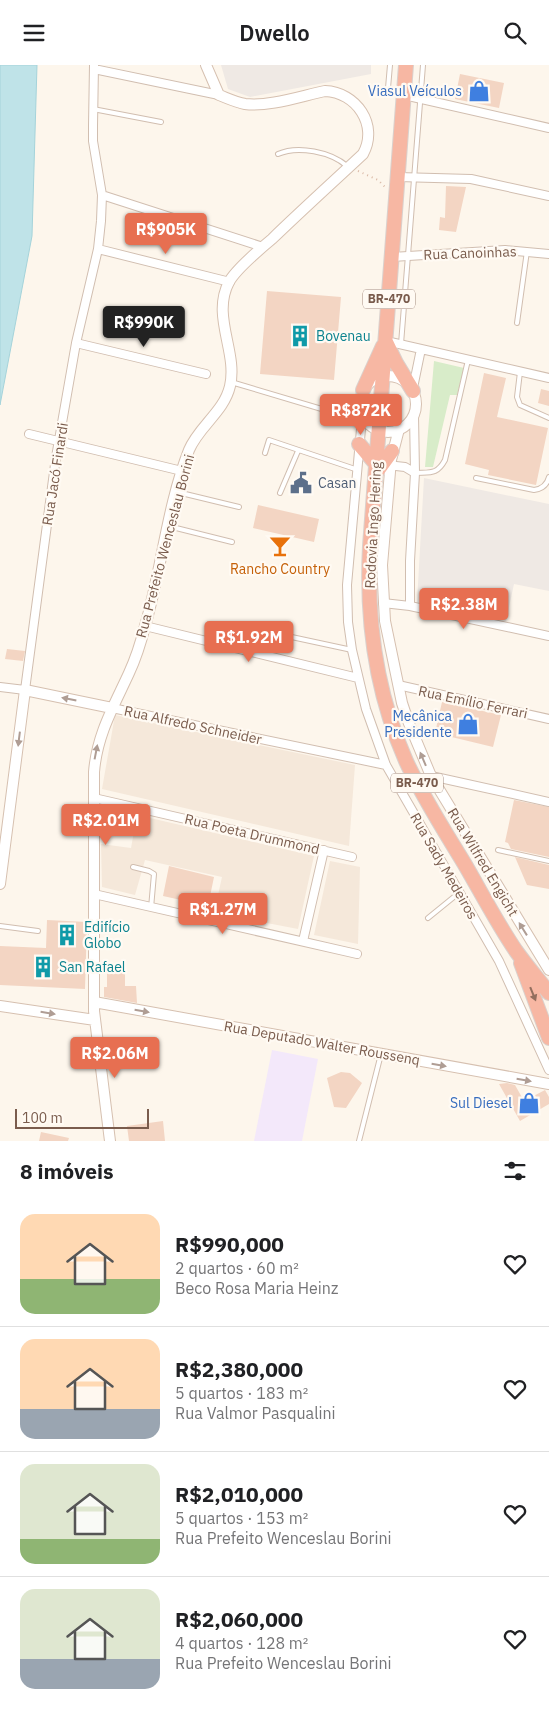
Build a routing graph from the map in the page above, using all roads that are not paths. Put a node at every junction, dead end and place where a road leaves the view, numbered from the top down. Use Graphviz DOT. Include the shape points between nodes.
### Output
graph roads {
  1 [pos="206,65"];
  2 [pos="390,65"];
  3 [pos="408,65"];
  4 [pos="423,65"];
  5 [pos="94,67"];
  6 [pos="219,95"];
  7 [pos="404,95"];
  8 [pos="420,98"];
  9 [pos="94,109"];
  10 [pos="161,121"];
  11 [pos="549,128"];
  12 [pos="278,154"];
  13 [pos="348,168"];
  14 [pos="398,177"];
  15 [pos="414,177"];
  16 [pos="102,195"];
  17 [pos="549,196"];
  18 [pos="263,247"];
  19 [pos="98,249"];
  20 [pos="527,251"];
  21 [pos="549,254"];
  22 [pos="408,256"];
  23 [pos="392,257"];
  24 [pos="230,282"];
  25 [pos="517,323"];
  26 [pos="386,341"];
  27 [pos="76,343"];
  28 [pos="401,344"];
  29 [pos="421,349"];
  30 [pos="468,360"];
  31 [pos="520,372"];
  32 [pos="206,374"];
  33 [pos="383,377"];
  34 [pos="549,379"];
  35 [pos="231,381"];
  36 [pos="363,390"];
  37 [pos="413,391"];
  38 [pos="326,410"];
  39 [pos="414,415"];
  40 [pos="362,417"];
  41 [pos="549,418"];
  42 [pos="399,429"];
  43 [pos="379,432"];
  44 [pos="29,434"];
  45 [pos="59,441"];
  46 [pos="359,444"];
  47 [pos="298,451"];
  48 [pos="265,453"];
  49 [pos="383,464"];
  50 [pos="358,470"];
  51 [pos="182,471"];
  52 [pos="415,473"];
  53 [pos="549,477"];
  54 [pos="476,478"];
  55 [pos="177,492"];
  56 [pos="280,493"];
  57 [pos="239,507"];
  58 [pos="168,526"];
  59 [pos="232,542"];
  60 [pos="383,603"];
  61 [pos="410,606"];
  62 [pos="145,626"];
  63 [pos="287,636"];
  64 [pos="549,636"];
  65 [pos="352,650"];
  66 [pos="358,678"];
  67 [pos="398,685"];
  68 [pos="0,687"];
  69 [pos="25,690"];
  70 [pos="112,708"];
  71 [pos="549,719"];
  72 [pos="386,765"];
  73 [pos="431,776"];
  74 [pos="94,798"];
  75 [pos="549,802"];
  76 [pos="324,850"];
  77 [pos="498,850"];
  78 [pos="352,857"];
  79 [pos="549,861"];
  80 [pos="133,867"];
  81 [pos="0,884"];
  82 [pos="460,892"];
  83 [pos="94,893"];
  84 [pos="151,908"];
  85 [pos="428,918"];
  86 [pos="0,926"];
  87 [pos="38,931"];
  88 [pos="303,941"];
  89 [pos="516,951"];
  90 [pos="357,954"];
  91 [pos="549,970"];
  92 [pos="549,993"];
  93 [pos="94,1002"];
  94 [pos="0,1006"];
  95 [pos="95,1020"];
  96 [pos="549,1038"];
  97 [pos="381,1054"];
  98 [pos="549,1070"];
  99 [pos="549,1084"];
  100 [pos="110,1141"];
  101 [pos="359,1141"];
  1 -- 6 [label="street"];
  2 -- 7 [label="lane" via="388,88"];
  3 -- 7 [label="highway, Rodovia Ingo Hering / BR-470"];
  4 -- 8 [label="lane"];
  5 -- 6 [label="street"];
  5 -- 9 [label="street, Rua Jacó Finardi"];
  6 -- 13 [label="street, Rua Prefeito Wenceslau Borini" via="254,104 325,91 347,96 364,114 368,133 363,154"];
  7 -- 8 [label="street"];
  7 -- 14 [label="highway, Rodovia Ingo Hering / BR-470"];
  8 -- 11 [label="street"];
  8 -- 15 [label="lane"];
  9 -- 10 [label="lane"];
  9 -- 16 [label="street, Rua Jacó Finardi" via="93,141"];
  12 -- 13 [label="lane" via="304,150 335,158"];
  13 -- 18 [label="street, Rua Prefeito Wenceslau Borini"];
  14 -- 15 [label="street"];
  14 -- 23 [label="highway, Rodovia Ingo Hering / BR-470"];
  15 -- 17 [label="street" via="471,179"];
  15 -- 22 [label="lane"];
  16 -- 18 [label="street"];
  16 -- 19 [label="street, Rua Jacó Finardi"];
  18 -- 24 [label="street, Rua Prefeito Wenceslau Borini"];
  19 -- 24 [label="street"];
  19 -- 27 [label="street, Rua Jacó Finardi"];
  20 -- 21 [label="street, Rua Canoinhas"];
  20 -- 22 [label="street, Rua Canoinhas"];
  20 -- 25 [label="lane"];
  22 -- 23 [label="street, Rua Canoinhas"];
  22 -- 28 [label="lane"];
  23 -- 26 [label="highway, Rodovia Ingo Hering / BR-470"];
  24 -- 35 [label="street, Rua Prefeito Wenceslau Borini" via="224,299 223,322 231,360"];
  26 -- 28 [label="street"];
  26 -- 33 [label="highway, Rodovia Ingo Hering / BR-470"];
  26 -- 36 [label="highway"];
  26 -- 37 [label="highway"];
  27 -- 32 [label="street"];
  27 -- 45 [label="street, Rua Jacó Finardi"];
  28 -- 29 [label="street"];
  29 -- 30 [label="street"];
  29 -- 37 [label="street"];
  30 -- 31 [label="street"];
  30 -- 52 [label="lane" via="445,460 436,472"];
  31 -- 34 [label="street"];
  31 -- 41 [label="lane" via="517,397 520,405"];
  33 -- 36 [label="street" via="372,381"];
  33 -- 37 [label="street" via="405,382"];
  33 -- 43 [label="highway, Rodovia Ingo Hering / BR-470"];
  35 -- 38 [label="lane"];
  35 -- 51 [label="street, Rua Prefeito Wenceslau Borini" via="224,401 196,437"];
  36 -- 40 [label="street" via="359,404"];
  37 -- 39 [label="street"];
  39 -- 42 [label="street"];
  39 -- 52 [label="street"];
  40 -- 43 [label="street"];
  40 -- 46 [label="street, Rua Sady Medeiros"];
  42 -- 43 [label="street"];
  42 -- 49 [label="street, Rua Wilfred Engicht"];
  43 -- 49 [label="highway, Rodovia Ingo Hering / BR-470"];
  44 -- 45 [label="street"];
  45 -- 51 [label="street"];
  45 -- 69 [label="street, Rua Jacó Finardi"];
  46 -- 49 [label="highway"];
  46 -- 50 [label="street, Rua Sady Medeiros"];
  47 -- 48 [label="lane" via="269,440"];
  47 -- 50 [label="lane"];
  47 -- 56 [label="lane"];
  49 -- 52 [label="street" via="405,467"];
  49 -- 60 [label="street, Rua Wilfred Engicht"];
  49 -- 89 [label="highway, Rodovia Ingo Hering / BR-470" via="369,573 370,619 390,720 423,794"];
  50 -- 65 [label="street, Rua Sady Medeiros" via="347,585"];
  51 -- 55 [label="street, Rua Prefeito Wenceslau Borini"];
  52 -- 61 [label="street"];
  53 -- 54 [label="lane" via="541,489 534,490"];
  55 -- 57 [label="lane"];
  55 -- 58 [label="street, Rua Prefeito Wenceslau Borini"];
  58 -- 59 [label="lane"];
  58 -- 62 [label="street, Rua Prefeito Wenceslau Borini"];
  60 -- 61 [label="street"];
  60 -- 67 [label="street, Rua Wilfred Engicht"];
  61 -- 64 [label="street"];
  62 -- 66 [label="street"];
  62 -- 70 [label="street, Rua Prefeito Wenceslau Borini"];
  63 -- 65 [label="lane"];
  65 -- 66 [label="street, Rua Sady Medeiros"];
  66 -- 72 [label="street, Rua Sady Medeiros"];
  67 -- 71 [label="street, Rua Emílio Ferrari"];
  73 -- 67 [label="street, Rua Wilfred Engicht, one-way" via="408,721"];
  68 -- 69 [label="street, Rua Alfredo Schneider"];
  70 -- 69 [label="street, Rua Alfredo Schneider, one-way"];
  69 -- 81 [label="street, Rua Jacó Finardi, one-way"];
  70 -- 72 [label="street, Rua Alfredo Schneider"];
  74 -- 70 [label="street, Rua Prefeito Wenceslau Borini, one-way" via="97,746"];
  72 -- 82 [label="street, Rua Sady Medeiros"];
  73 -- 75 [label="street"];
  91 -- 73 [label="street, Rua Wilfred Engicht, one-way"];
  74 -- 76 [label="street, Rua Poeta Drummond"];
  74 -- 83 [label="street, Rua Prefeito Wenceslau Borini"];
  76 -- 78 [label="street, Rua Poeta Drummond"];
  76 -- 88 [label="street"];
  77 -- 79 [label="lane"];
  80 -- 84 [label="lane" via="154,874"];
  82 -- 85 [label="lane"];
  82 -- 98 [label="street, Rua Sady Medeiros" via="499,961"];
  83 -- 84 [label="street"];
  83 -- 93 [label="street, Rua Prefeito Wenceslau Borini"];
  84 -- 88 [label="street"];
  86 -- 87 [label="lane"];
  88 -- 90 [label="street"];
  89 -- 92 [label="highway, Rodovia Ingo Hering / BR-470"];
  89 -- 96 [label="highway, Rodovia Ingo Hering / BR-470, one-way"];
  93 -- 95 [label="street, Rua Prefeito Wenceslau Borini"];
  93 -- 97 [label="street, Rua Deputado Walter Roussenq, one-way"];
  94 -- 95 [label="street, one-way"];
  95 -- 100 [label="street, Rua Prefeito Wenceslau Borini"];
  97 -- 99 [label="street, Rua Deputado Walter Roussenq, one-way"];
  97 -- 101 [label="lane"];
}
